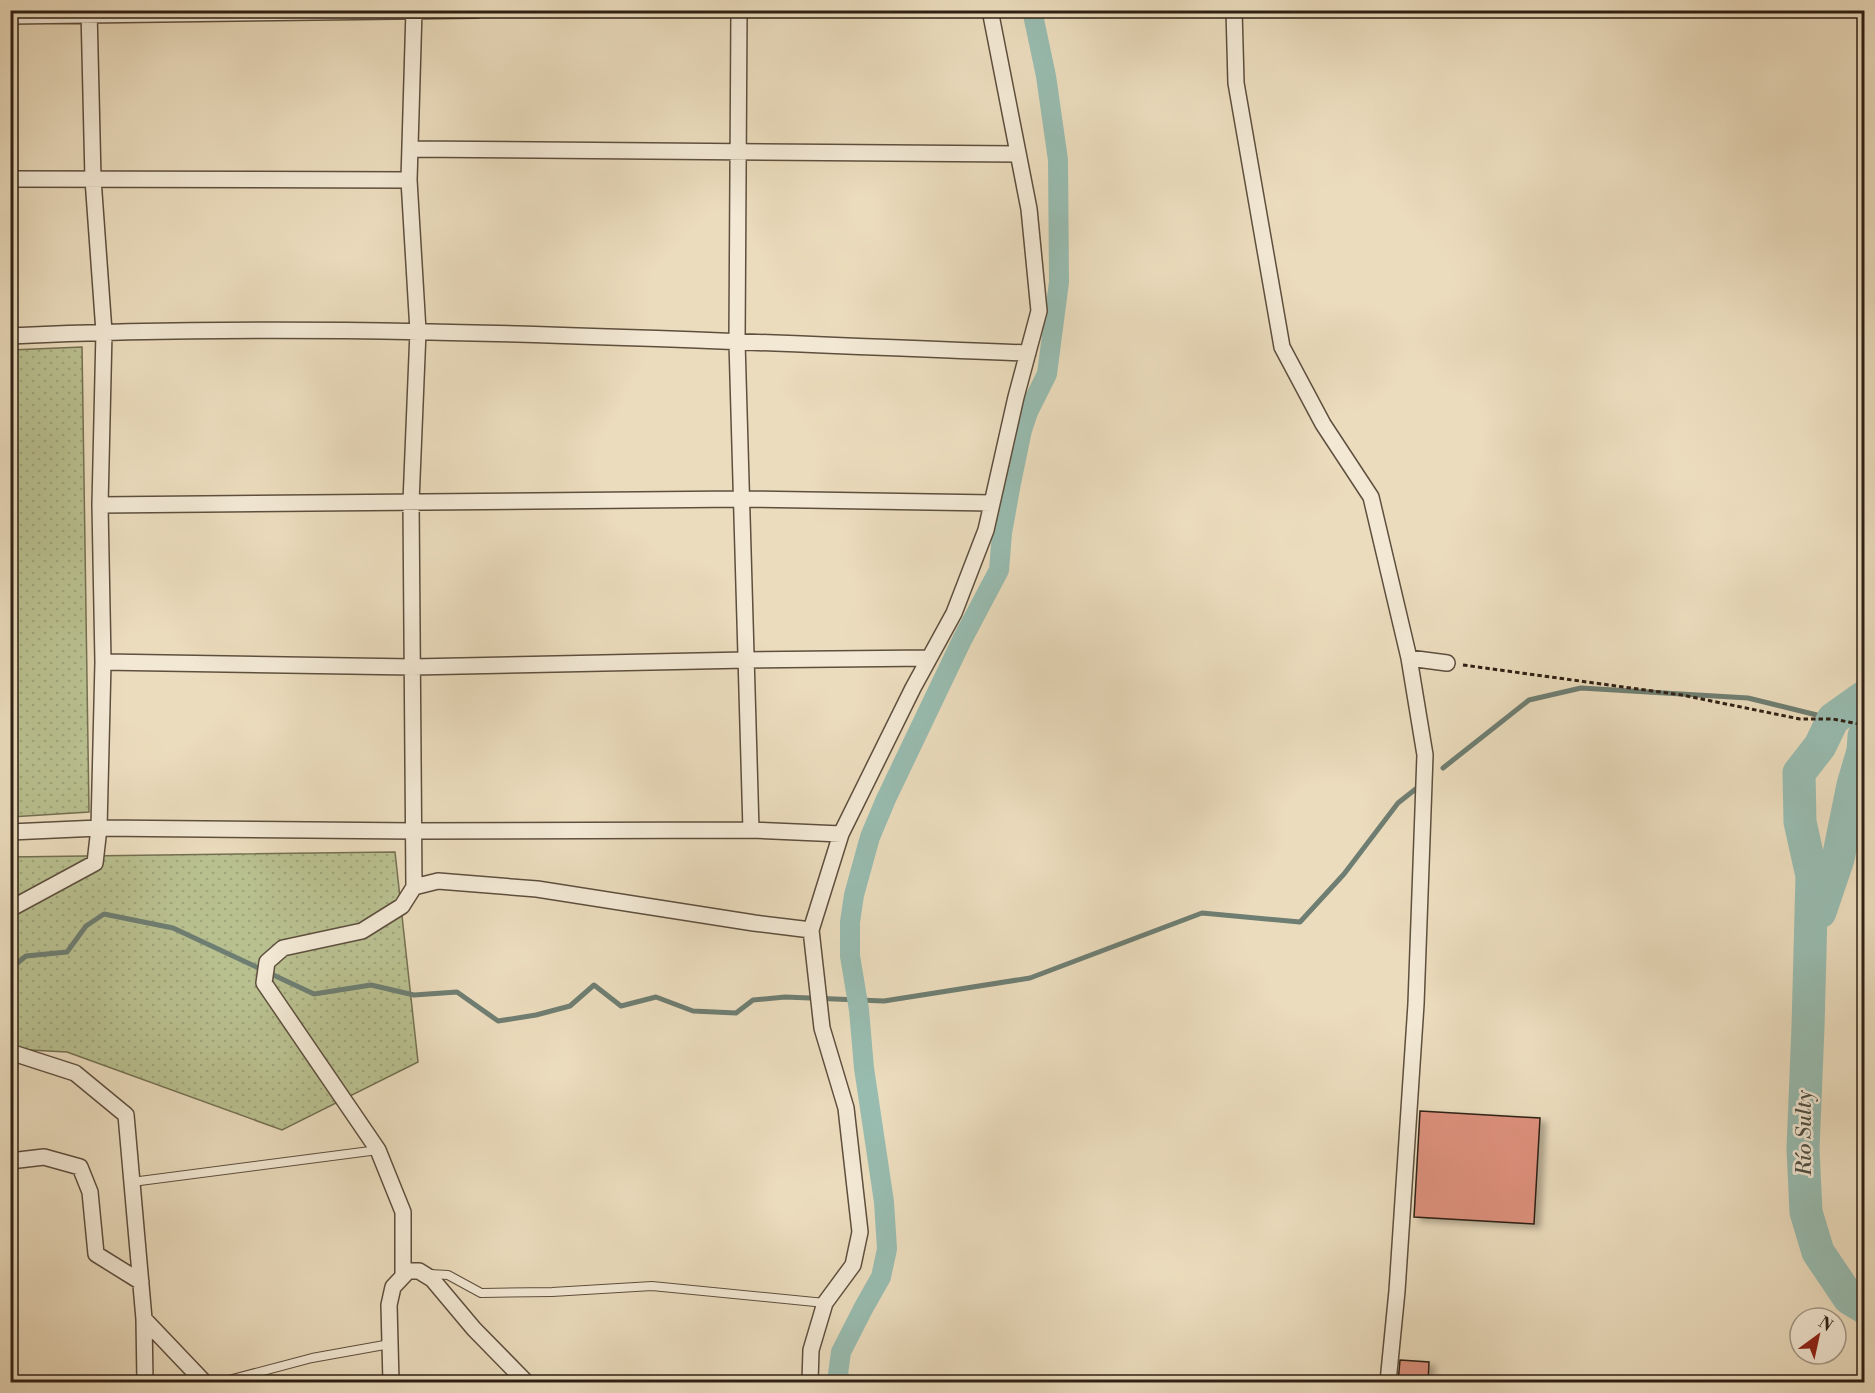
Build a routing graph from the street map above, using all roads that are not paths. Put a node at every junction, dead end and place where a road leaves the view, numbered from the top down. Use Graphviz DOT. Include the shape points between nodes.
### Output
graph roads {
  1 [pos="477,10"];
  2 [pos="739,10"];
  3 [pos="990,10"];
  4 [pos="1234,10"];
  5 [pos="414,11"];
  6 [pos="89,13"];
  7 [pos="10,16"];
  8 [pos="410,149"];
  9 [pos="738,152"];
  10 [pos="1018,154"];
  11 [pos="10,179"];
  12 [pos="93,179"];
  13 [pos="409,180"];
  14 [pos="418,331"];
  15 [pos="104,332"];
  16 [pos="10,336"];
  17 [pos="737,342"];
  18 [pos="1028,353"];
  19 [pos="741,499"];
  20 [pos="411,502"];
  21 [pos="992,503"];
  22 [pos="100,505"];
  23 [pos="929,658"];
  24 [pos="1409,658"];
  25 [pos="746,660"];
  26 [pos="103,662"];
  27 [pos="1447,663"];
  28 [pos="413,667"];
  29 [pos="99,828"];
  30 [pos="751,830"];
  31 [pos="414,831"];
  32 [pos="10,832"];
  33 [pos="841,834"];
  34 [pos="414,887"];
  35 [pos="10,909"];
  36 [pos="811,930"];
  37 [pos="10,1052"];
  38 [pos="378,1150"];
  39 [pos="10,1161"];
  40 [pos="132,1182"];
  41 [pos="422,1273"];
  42 [pos="403,1276"];
  43 [pos="141,1282"];
  44 [pos="825,1303"];
  45 [pos="144,1319"];
  46 [pos="390,1344"];
  47 [pos="146,1383"];
  48 [pos="204,1383"];
  49 [pos="221,1383"];
  50 [pos="391,1383"];
  51 [pos="526,1383"];
  52 [pos="810,1383"];
  53 [pos="1388,1383"];
  1 -- 5 [label="street"];
  2 -- 9 [label="street"];
  3 -- 10 [label="street"];
  4 -- 24 [label="street" via="1236,83 1282,347 1323,424 1371,497"];
  5 -- 6 [label="street"];
  5 -- 8 [label="street"];
  6 -- 7 [label="street"];
  6 -- 12 [label="street"];
  8 -- 9 [label="street"];
  8 -- 13 [label="street"];
  9 -- 10 [label="street"];
  9 -- 17 [label="street"];
  10 -- 18 [label="street" via="1029,208 1039,311"];
  11 -- 12 [label="street"];
  12 -- 13 [label="street"];
  12 -- 15 [label="street"];
  13 -- 14 [label="street"];
  14 -- 15 [label="street"];
  14 -- 17 [label="street"];
  14 -- 20 [label="street"];
  15 -- 16 [label="street"];
  15 -- 22 [label="street"];
  17 -- 18 [label="street"];
  17 -- 19 [label="street"];
  18 -- 21 [label="street"];
  19 -- 20 [label="street"];
  19 -- 21 [label="street"];
  19 -- 25 [label="street"];
  20 -- 22 [label="street"];
  20 -- 28 [label="street"];
  21 -- 23 [label="street" via="986,530 954,613"];
  22 -- 26 [label="street"];
  23 -- 25 [label="street"];
  23 -- 33 [label="street"];
  24 -- 27 [label="street"];
  24 -- 53 [label="street" via="1425,755 1416,1004"];
  25 -- 28 [label="street"];
  25 -- 30 [label="street"];
  26 -- 28 [label="street"];
  26 -- 29 [label="street"];
  28 -- 31 [label="street"];
  29 -- 31 [label="street"];
  29 -- 32 [label="street"];
  29 -- 35 [label="street" via="95,863"];
  30 -- 31 [label="street"];
  30 -- 33 [label="street"];
  31 -- 34 [label="street"];
  33 -- 36 [label="street"];
  34 -- 36 [label="street" via="438,880 537,889"];
  34 -- 38 [label="street" via="402,906 362,931 283,948 267,962 264,983"];
  36 -- 44 [label="street" via="822,1028 846,1108 860,1232 853,1265"];
  37 -- 40 [label="street" via="75,1073 126,1115"];
  38 -- 40 [label="lane"];
  38 -- 42 [label="street" via="403,1212"];
  39 -- 43 [label="street" via="44,1158 80,1167 90,1192 96,1254"];
  40 -- 43 [label="street"];
  41 -- 42 [label="street" via="408,1271"];
  41 -- 44 [label="lane" via="447,1275 481,1293 652,1286"];
  41 -- 51 [label="street" via="432,1279"];
  42 -- 46 [label="street" via="393,1287 389,1305"];
  43 -- 45 [label="street"];
  44 -- 52 [label="street" via="811,1350"];
  45 -- 47 [label="street"];
  45 -- 48 [label="street"];
  46 -- 49 [label="lane" via="312,1358"];
  46 -- 50 [label="street"];
}
